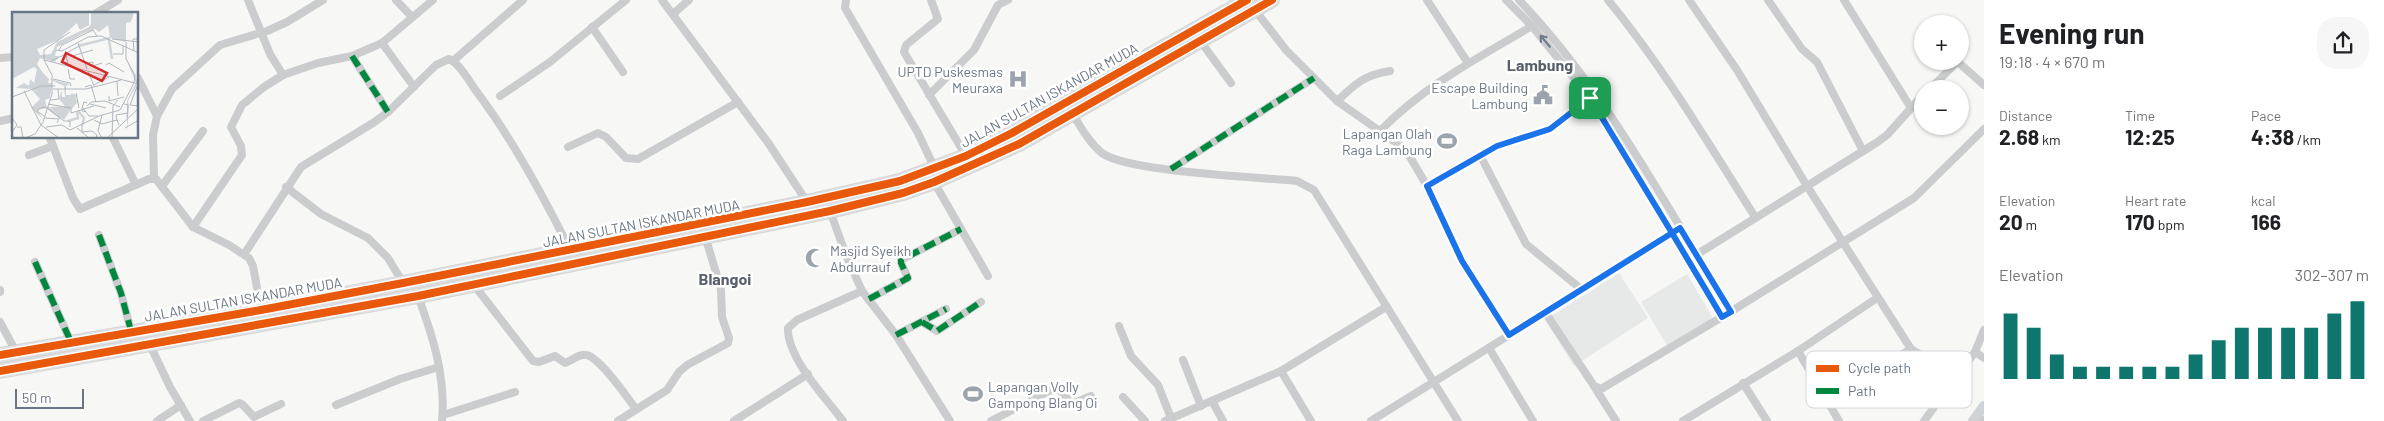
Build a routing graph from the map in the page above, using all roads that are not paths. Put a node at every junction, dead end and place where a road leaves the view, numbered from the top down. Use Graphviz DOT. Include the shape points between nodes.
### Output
graph roads {
  1 [pos="118,0"];
  2 [pos="248,0"];
  3 [pos="322,0"];
  4 [pos="396,0"];
  5 [pos="433,0"];
  6 [pos="523,0"];
  7 [pos="626,0"];
  8 [pos="662,0"];
  9 [pos="689,0"];
  10 [pos="846,0"];
  11 [pos="931,0"];
  12 [pos="1008,0"];
  13 [pos="1272,0"];
  14 [pos="1427,0"];
  15 [pos="1506,0"];
  16 [pos="1519,0"];
  17 [pos="1608,0"];
  18 [pos="1689,0"];
  19 [pos="1768,0"];
  20 [pos="1844,0"];
  21 [pos="1249,2"];
  22 [pos="98,12"];
  23 [pos="673,14"];
  24 [pos="412,17"];
  25 [pos="1532,26"];
  26 [pos="592,27"];
  27 [pos="261,33"];
  28 [pos="1201,42"];
  29 [pos="382,43"];
  30 [pos="1563,50"];
  31 [pos="352,56"];
  32 [pos="1556,56"];
  33 [pos="452,61"];
  34 [pos="1468,63"];
  35 [pos="1390,71"];
  36 [pos="623,72"];
  37 [pos="283,75"];
  38 [pos="1314,78"];
  39 [pos="139,80"];
  40 [pos="1939,80"];
  41 [pos="1231,83"];
  42 [pos="1984,85"];
  43 [pos="414,87"];
  44 [pos="929,95"];
  45 [pos="500,96"];
  46 [pos="1590,98"];
  47 [pos="1337,101"];
  48 [pos="738,102"];
  49 [pos="1914,105"];
  50 [pos="1911,108"];
  51 [pos="388,112"];
  52 [pos="1072,114"];
  53 [pos="157,116"];
  54 [pos="1984,130"];
  55 [pos="204,131"];
  56 [pos="1380,131"];
  57 [pos="50,139"];
  58 [pos="113,139"];
  59 [pos="53,146"];
  60 [pos="568,147"];
  61 [pos="1863,151"];
  62 [pos="29,155"];
  63 [pos="1480,155"];
  64 [pos="966,156"];
  65 [pos="1171,169"];
  66 [pos="934,176"];
  67 [pos="154,178"];
  68 [pos="136,185"];
  69 [pos="162,186"];
  70 [pos="1427,186"];
  71 [pos="1807,186"];
  72 [pos="286,187"];
  73 [pos="808,202"];
  74 [pos="830,210"];
  75 [pos="1755,217"];
  76 [pos="193,227"];
  77 [pos="1680,228"];
  78 [pos="961,229"];
  79 [pos="1672,233"];
  80 [pos="99,235"];
  81 [pos="705,236"];
  82 [pos="1843,242"];
  83 [pos="570,250"];
  84 [pos="245,254"];
  85 [pos="1696,255"];
  86 [pos="34,262"];
  87 [pos="988,276"];
  88 [pos="403,283"];
  89 [pos="474,285"];
  90 [pos="1581,289"];
  91 [pos="862,290"];
  92 [pos="418,296"];
  93 [pos="1877,298"];
  94 [pos="869,299"];
  95 [pos="981,302"];
  96 [pos="1386,307"];
  97 [pos="946,308"];
  98 [pos="262,310"];
  99 [pos="1545,312"];
  100 [pos="1731,312"];
  101 [pos="1722,317"];
  102 [pos="0,322"];
  103 [pos="922,322"];
  104 [pos="1118,326"];
  105 [pos="1984,330"];
  106 [pos="131,331"];
  107 [pos="1509,335"];
  108 [pos="896,336"];
  109 [pos="71,342"];
  110 [pos="150,345"];
  111 [pos="1489,348"];
  112 [pos="1911,349"];
  113 [pos="1798,351"];
  114 [pos="1908,351"];
  115 [pos="1914,351"];
  116 [pos="16,352"];
  117 [pos="1975,352"];
  118 [pos="0,355"];
  119 [pos="1972,356"];
  120 [pos="1984,358"];
  121 [pos="1183,360"];
  122 [pos="1806,365"];
  123 [pos="439,367"];
  124 [pos="1281,371"];
  125 [pos="2,374"];
  126 [pos="808,374"];
  127 [pos="1434,383"];
  128 [pos="1743,384"];
  129 [pos="1594,386"];
  130 [pos="515,392"];
  131 [pos="1091,396"];
  132 [pos="1123,397"];
  133 [pos="1212,401"];
  134 [pos="280,404"];
  135 [pos="336,404"];
  136 [pos="181,405"];
  137 [pos="1201,406"];
  138 [pos="1832,408"];
  139 [pos="1934,408"];
  140 [pos="636,409"];
  141 [pos="442,418"];
  142 [pos="1168,420"];
  143 [pos="1376,420"];
  144 [pos="1688,420"];
  145 [pos="156,421"];
  146 [pos="190,421"];
  147 [pos="203,421"];
  148 [pos="618,421"];
  149 [pos="734,421"];
  150 [pos="843,421"];
  151 [pos="950,421"];
  152 [pos="991,421"];
  153 [pos="1145,421"];
  154 [pos="1223,421"];
  155 [pos="1312,421"];
  156 [pos="1458,421"];
  157 [pos="1533,421"];
  158 [pos="1616,421"];
  159 [pos="1767,421"];
  160 [pos="1839,421"];
  161 [pos="1924,421"];
  1 -- 22 [label="street"];
  2 -- 27 [label="street"];
  3 -- 27 [label="street" via="287,22"];
  4 -- 24 [label="street"];
  5 -- 24 [label="street"];
  6 -- 33 [label="street"];
  7 -- 26 [label="street"];
  8 -- 23 [label="street"];
  9 -- 23 [label="street"];
  10 -- 66 [label="street" via="845,8 918,133"];
  11 -- 44 [label="street" via="938,19 904,49"];
  12 -- 44 [label="street" via="998,6 974,50"];
  13 -- 21 [label="highway, JALAN SULTAN ISKANDAR MUDA"];
  14 -- 34 [label="street"];
  15 -- 25 [label="street"];
  16 -- 30 [label="street"];
  17 -- 75 [label="street" via="1676,92"];
  18 -- 71 [label="street" via="1737,70"];
  19 -- 61 [label="street" via="1802,49 1817,62"];
  20 -- 50 [label="street"];
  21 -- 28 [label="highway, JALAN SULTAN ISKANDAR MUDA"];
  21 -- 38 [label="street" via="1286,50"];
  21 -- 64 [label="highway, JALAN SULTAN ISKANDAR MUDA"];
  23 -- 48 [label="street"];
  24 -- 29 [label="street"];
  32 -- 25 [label="street, one-way"];
  25 -- 34 [label="street"];
  26 -- 36 [label="street"];
  26 -- 45 [label="street" via="550,62"];
  27 -- 37 [label="street"];
  27 -- 53 [label="street" via="220,45 172,88"];
  28 -- 41 [label="street"];
  28 -- 52 [label="highway, JALAN SULTAN ISKANDAR MUDA"];
  29 -- 31 [label="street"];
  29 -- 43 [label="street"];
  30 -- 32 [label="street"];
  30 -- 77 [label="street" via="1603,102"];
  31 -- 37 [label="street"];
  31 -- 51 [label="street"];
  32 -- 46 [label="street"];
  33 -- 43 [label="street" via="444,60 436,65"];
  33 -- 83 [label="street" via="487,104 516,149"];
  34 -- 56 [label="street" via="1422,93"];
  35 -- 47 [label="street" via="1374,73 1360,80"];
  37 -- 76 [label="street" via="242,105 231,127 242,146 242,155"];
  38 -- 47 [label="street"];
  38 -- 65 [label="street"];
  39 -- 53 [label="street"];
  40 -- 42 [label="street" via="1959,63"];
  43 -- 51 [label="street"];
  44 -- 64 [label="street"];
  46 -- 63 [label="street" via="1550,129 1497,146"];
  46 -- 79 [label="street"];
  47 -- 56 [label="street"];
  48 -- 60 [label="street" via="638,159 626,158 598,133"];
  48 -- 73 [label="street"];
  49 -- 50 [label="street"];
  50 -- 61 [label="street" via="1887,134"];
  51 -- 72 [label="street" via="301,166"];
  52 -- 65 [label="street" via="1092,143 1110,158"];
  52 -- 66 [label="highway, JALAN SULTAN ISKANDAR MUDA" via="1019,144"];
  53 -- 67 [label="street" via="153,135"];
  54 -- 82 [label="street" via="1925,190"];
  55 -- 69 [label="street"];
  56 -- 70 [label="street" via="1401,146"];
  57 -- 59 [label="street"];
  58 -- 68 [label="street"];
  59 -- 62 [label="street"];
  59 -- 68 [label="street" via="80,209"];
  61 -- 71 [label="street"];
  63 -- 70 [label="street"];
  63 -- 90 [label="street" via="1526,244"];
  64 -- 66 [label="highway, JALAN SULTAN ISKANDAR MUDA"];
  65 -- 96 [label="street" via="1297,181 1314,190"];
  66 -- 73 [label="highway, JALAN SULTAN ISKANDAR MUDA"];
  66 -- 74 [label="highway, JALAN SULTAN ISKANDAR MUDA" via="903,193"];
  66 -- 78 [label="street"];
  67 -- 68 [label="street"];
  67 -- 69 [label="street"];
  69 -- 76 [label="street"];
  70 -- 107 [label="street" via="1462,261"];
  71 -- 75 [label="street"];
  71 -- 82 [label="street"];
  72 -- 84 [label="street"];
  72 -- 88 [label="street" via="321,214 368,238 388,258"];
  73 -- 83 [label="highway, JALAN SULTAN ISKANDAR MUDA"];
  74 -- 81 [label="highway, JALAN SULTAN ISKANDAR MUDA"];
  74 -- 91 [label="street"];
  75 -- 85 [label="street"];
  76 -- 84 [label="street"];
  77 -- 79 [label="street"];
  77 -- 85 [label="street"];
  78 -- 87 [label="street"];
  78 -- 94 [label="street" via="902,260 908,278"];
  79 -- 90 [label="street"];
  79 -- 101 [label="street"];
  80 -- 106 [label="street" via="121,293"];
  81 -- 89 [label="highway, JALAN SULTAN ISKANDAR MUDA"];
  81 -- 140 [label="street" via="721,289 722,317 729,341 682,368 667,390"];
  82 -- 93 [label="street"];
  82 -- 100 [label="street"];
  83 -- 88 [label="highway, JALAN SULTAN ISKANDAR MUDA"];
  84 -- 98 [label="street" via="253,266"];
  85 -- 100 [label="street"];
  86 -- 109 [label="street"];
  88 -- 98 [label="highway, JALAN SULTAN ISKANDAR MUDA"];
  89 -- 92 [label="highway, JALAN SULTAN ISKANDAR MUDA"];
  89 -- 140 [label="street" via="533,361 555,356 565,363 581,355 588,356 615,380"];
  90 -- 99 [label="street"];
  91 -- 94 [label="street"];
  91 -- 126 [label="street" via="797,320 788,328 791,348"];
  92 -- 110 [label="highway, JALAN SULTAN ISKANDAR MUDA"];
  92 -- 123 [label="street"];
  93 -- 112 [label="street"];
  93 -- 113 [label="street"];
  94 -- 108 [label="street"];
  95 -- 103 [label="street" via="937,331"];
  96 -- 124 [label="street"];
  96 -- 127 [label="street"];
  97 -- 103 [label="street"];
  98 -- 106 [label="highway, JALAN SULTAN ISKANDAR MUDA"];
  99 -- 107 [label="street"];
  99 -- 129 [label="street"];
  100 -- 101 [label="street"];
  101 -- 129 [label="street" via="1601,389"];
  102 -- 116 [label="street"];
  103 -- 108 [label="street"];
  104 -- 142 [label="street" via="1131,356 1158,385"];
  105 -- 117 [label="street"];
  106 -- 109 [label="highway, JALAN SULTAN ISKANDAR MUDA"];
  107 -- 111 [label="street"];
  108 -- 151 [label="street"];
  109 -- 116 [label="highway, JALAN SULTAN ISKANDAR MUDA"];
  110 -- 125 [label="highway, JALAN SULTAN ISKANDAR MUDA"];
  110 -- 136 [label="street"];
  111 -- 127 [label="street"];
  111 -- 157 [label="street"];
  112 -- 114 [label="street"];
  112 -- 115 [label="street"];
  113 -- 122 [label="street"];
  113 -- 128 [label="street"];
  116 -- 118 [label="highway, JALAN SULTAN ISKANDAR MUDA"];
  117 -- 119 [label="street"];
  117 -- 120 [label="street"];
  121 -- 137 [label="street"];
  123 -- 135 [label="street"];
  123 -- 141 [label="street"];
  124 -- 133 [label="street"];
  124 -- 155 [label="street"];
  126 -- 149 [label="street"];
  126 -- 150 [label="street"];
  127 -- 143 [label="street"];
  127 -- 156 [label="street"];
  128 -- 144 [label="street"];
  128 -- 159 [label="street"];
  129 -- 158 [label="street"];
  130 -- 141 [label="street"];
  131 -- 152 [label="street" via="1072,404 1057,387"];
  132 -- 153 [label="street"];
  133 -- 137 [label="street"];
  133 -- 154 [label="street"];
  134 -- 147 [label="street" via="254,417 239,403"];
  136 -- 145 [label="street"];
  136 -- 146 [label="street"];
  137 -- 142 [label="street"];
  138 -- 160 [label="street"];
  139 -- 161 [label="street"];
  140 -- 148 [label="street"];
}
